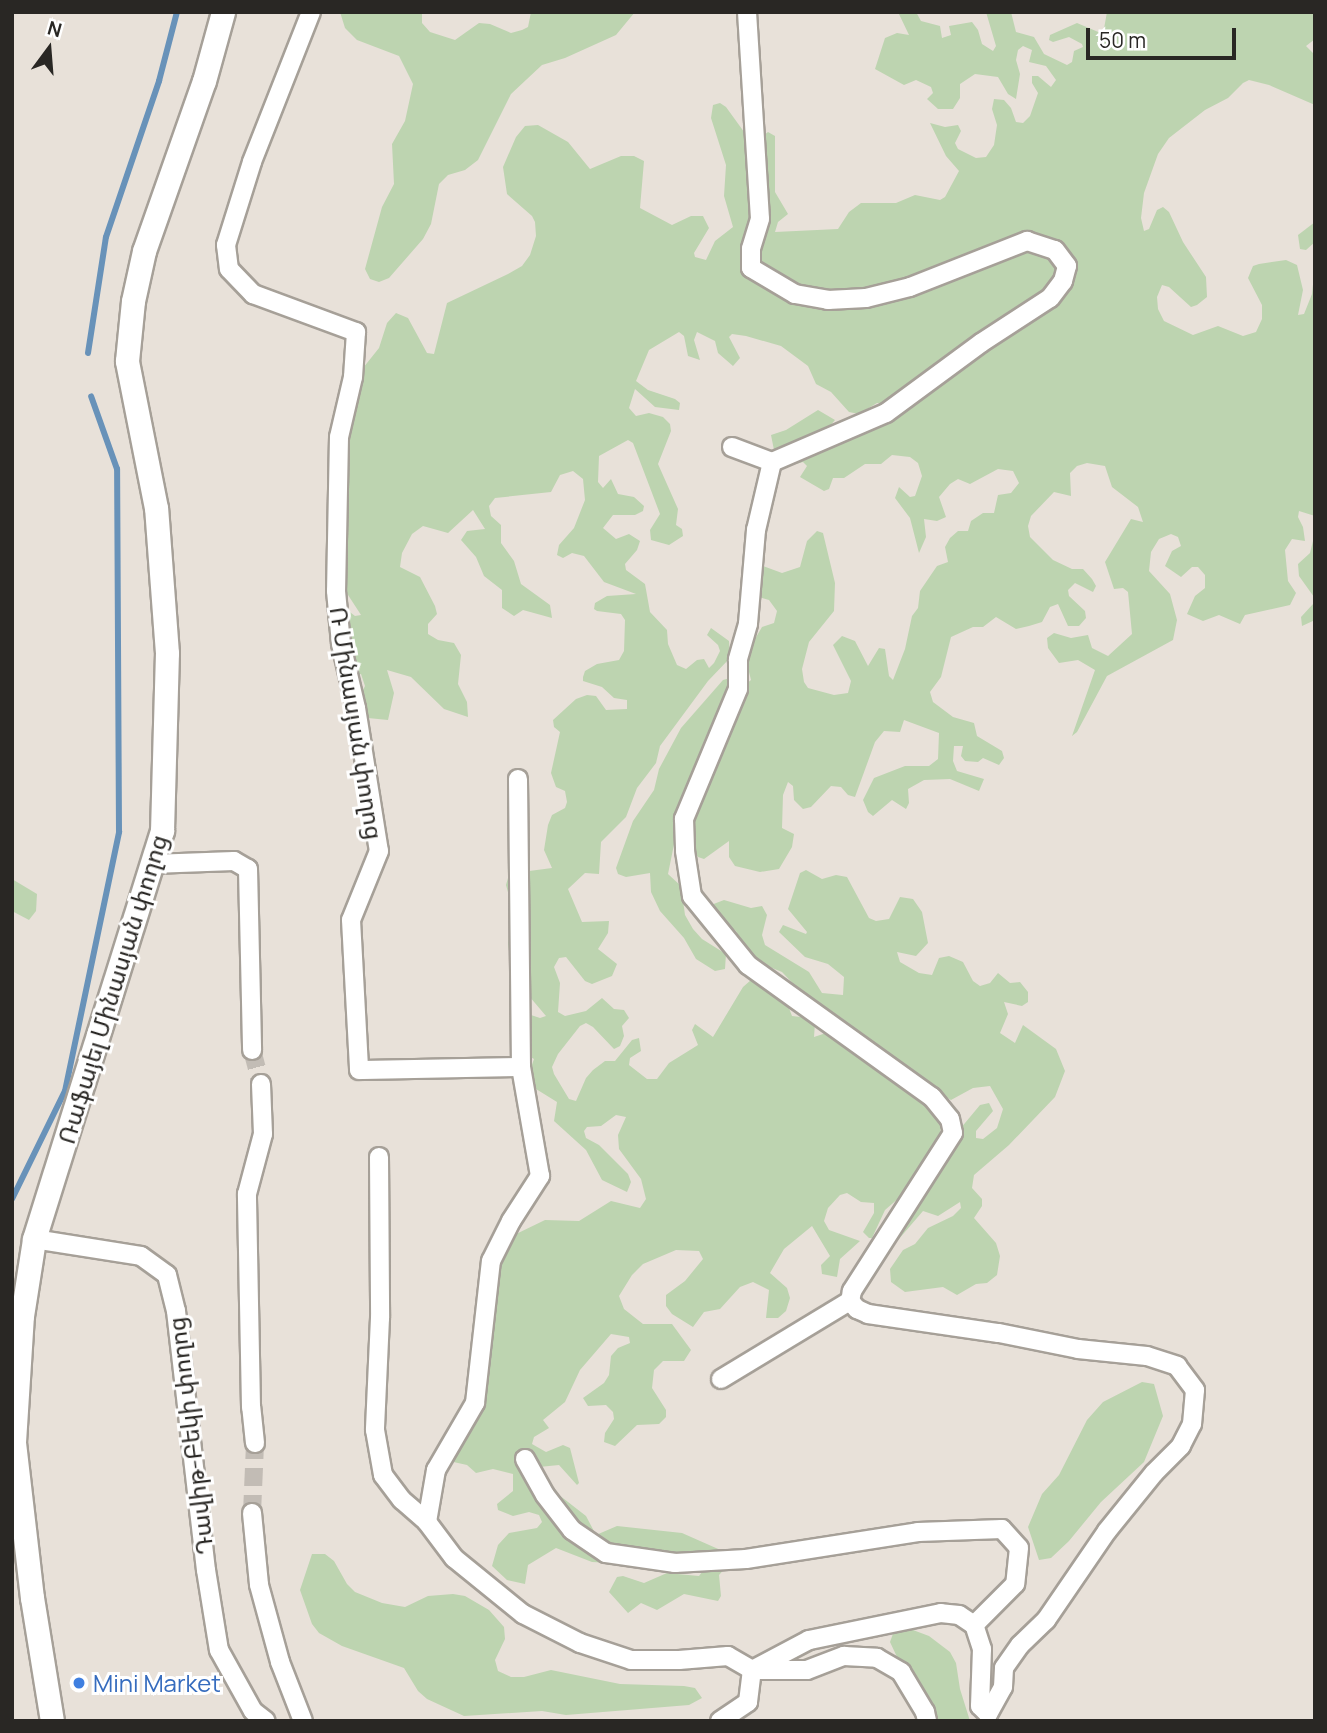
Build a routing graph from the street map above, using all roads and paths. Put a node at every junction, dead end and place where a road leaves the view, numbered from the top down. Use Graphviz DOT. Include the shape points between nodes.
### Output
graph roads {
  1 [pos="311,12"];
  2 [pos="747,12"];
  3 [pos="224,13"];
  4 [pos="732,447"];
  5 [pos="772,462"];
  6 [pos="518,779"];
  7 [pos="152,864"];
  8 [pos="252,1050"];
  9 [pos="521,1067"];
  10 [pos="261,1084"];
  11 [pos="379,1157"];
  12 [pos="34,1239"];
  13 [pos="850,1301"];
  14 [pos="721,1379"];
  15 [pos="255,1443"];
  16 [pos="525,1459"];
  17 [pos="252,1513"];
  18 [pos="427,1522"];
  19 [pos="974,1625"];
  20 [pos="752,1670"];
  21 [pos="52,1721"];
  22 [pos="266,1721"];
  23 [pos="303,1721"];
  24 [pos="720,1721"];
  25 [pos="927,1721"];
  1 -- 9 [label="street, Ռ Մինասյան փողոց" via="252,162 226,245 229,269 253,294 356,332 353,377 340,437 336,591 341,644 379,851 351,920 359,1070"];
  2 -- 5 [label="street" via="760,219 751,268 795,293 828,300 866,298 910,287 1027,241 1055,250 1067,266 1063,281 1050,298 886,413"];
  3 -- 7 [label="street, Ռաֆայել Մինասյան փողոց" via="144,251 127,361 156,508 167,653 162,831"];
  4 -- 5 [label="street"];
  5 -- 13 [label="street" via="756,530 738,689 684,819 685,851 692,896 748,965 932,1097 950,1119 953,1133 872,1257"];
  6 -- 9 [label="street"];
  7 -- 8 [label="street" via="234,861 248,869"];
  7 -- 12 [label="street, Ռաֆայել Մինասյան փողոց"];
  9 -- 18 [label="street" via="540,1176 491,1261 475,1403 436,1470"];
  10 -- 15 [label="street" via="263,1134 247,1194"];
  11 -- 18 [label="street" via="375,1430 383,1475"];
  12 -- 21 [label="street, Ռաֆայել Մինասյան փողոց" via="22,1316 15,1442 32,1598"];
  12 -- 22 [label="street, Դավիթ-Բեկի փողոց" via="141,1256 167,1275 176,1311 219,1650 253,1711"];
  13 -- 14 [label="street"];
  13 -- 19 [label="street" via="867,1314 1147,1356 1177,1366 1195,1390 1192,1424 1181,1446 1107,1531 1046,1620 1020,1645 1004,1668 1003,1687 988,1714 980,1706 982,1649"];
  16 -- 19 [label="street" via="572,1530 606,1553 675,1563 746,1559 918,1532 1002,1529 1019,1548 1015,1584"];
  17 -- 23 [label="street" via="259,1585 280,1662"];
  18 -- 20 [label="street" via="454,1558 523,1614 580,1643 631,1660 728,1656"];
  19 -- 20 [label="street" via="959,1615 941,1613 880,1624 809,1640"];
  20 -- 24 [label="street" via="748,1702"];
  20 -- 25 [label="street" via="807,1670 844,1656 877,1658 901,1672"];
}
